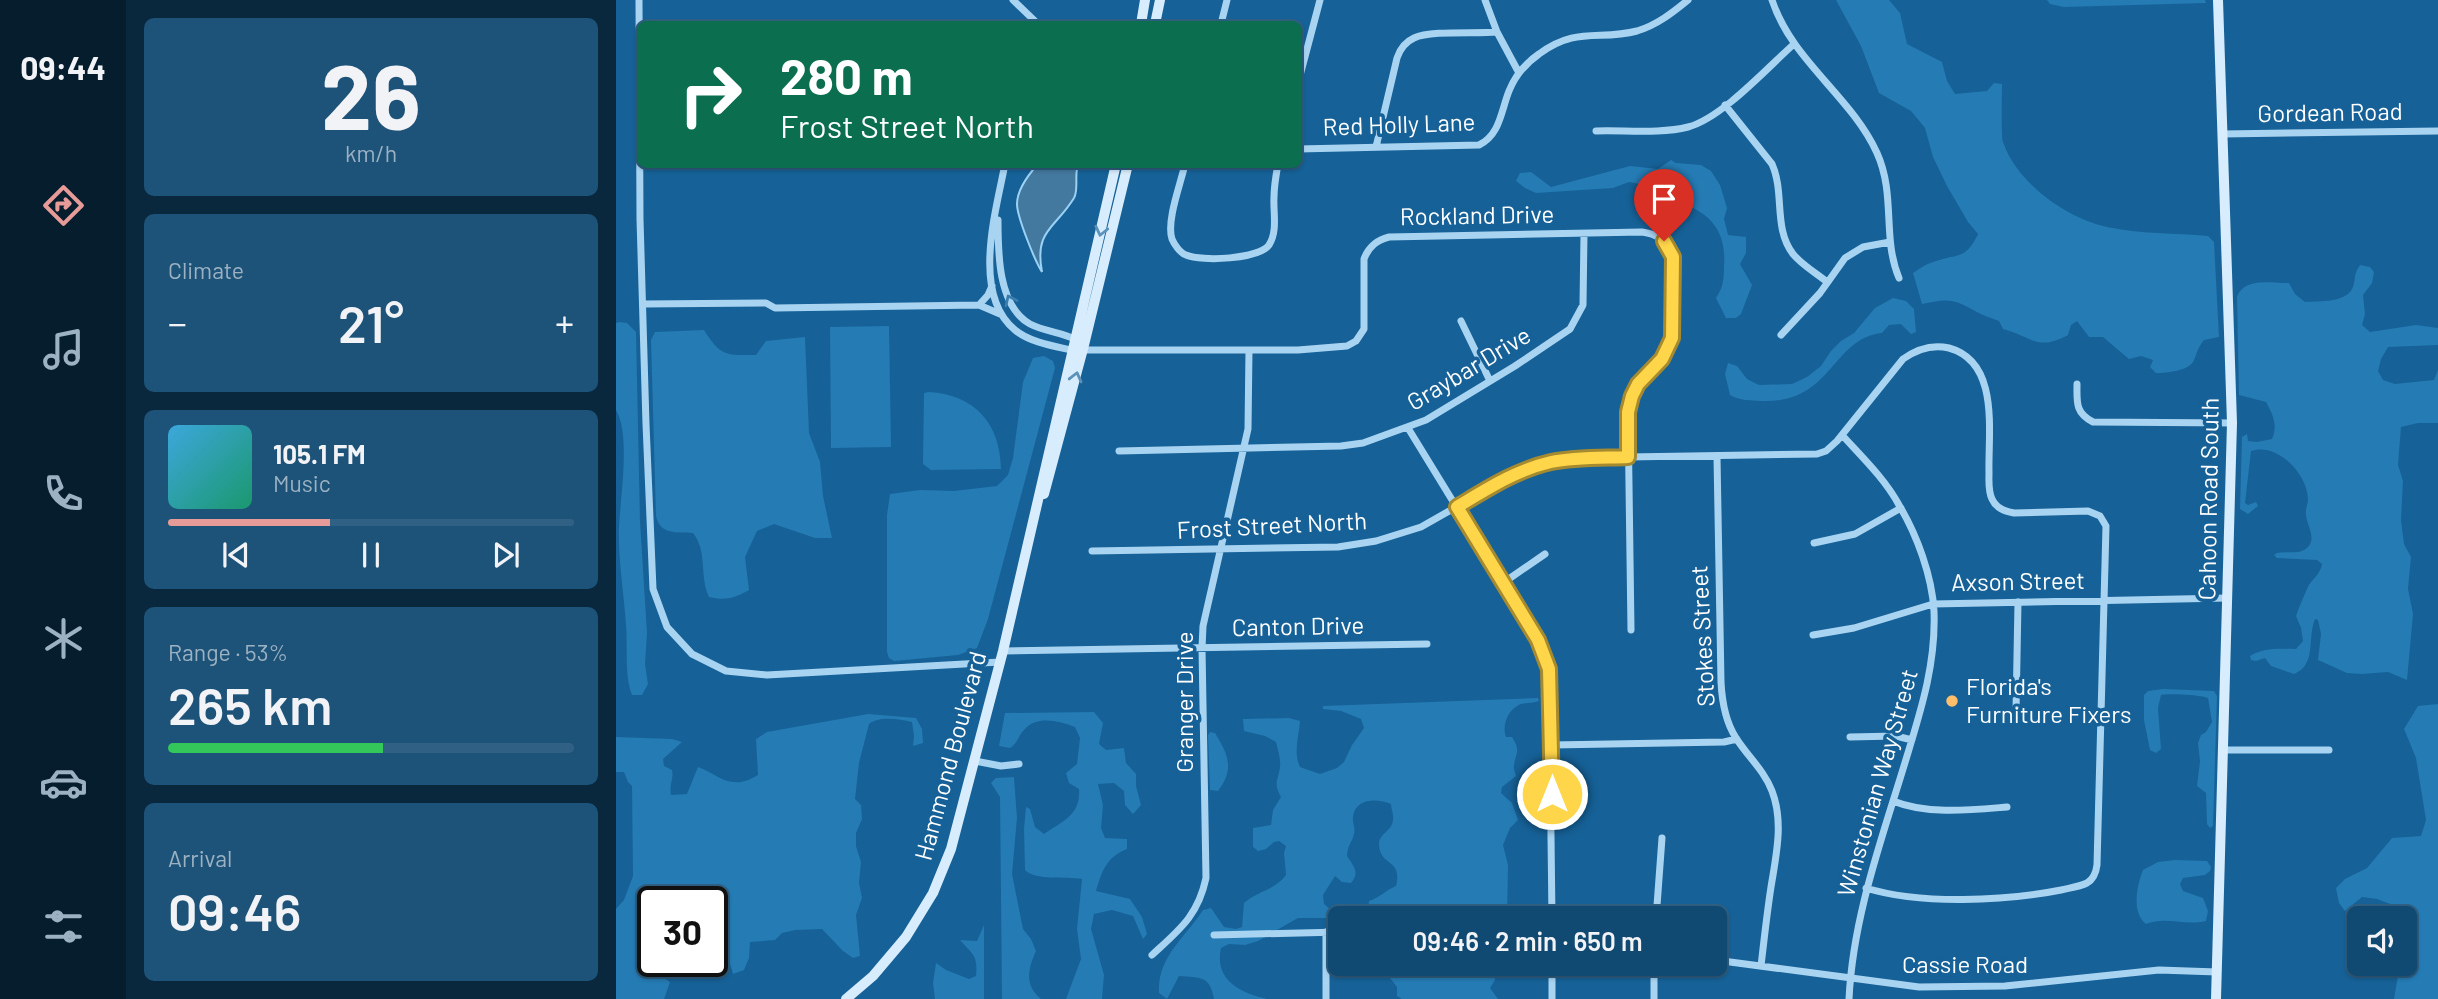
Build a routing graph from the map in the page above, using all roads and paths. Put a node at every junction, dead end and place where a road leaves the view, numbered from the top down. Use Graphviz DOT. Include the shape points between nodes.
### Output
graph roads {
  1 [pos="639,0"];
  2 [pos="1013,0"];
  3 [pos="1145,0"];
  4 [pos="1160,0"];
  5 [pos="1227,0"];
  6 [pos="1320,0"];
  7 [pos="1485,0"];
  8 [pos="1772,0"];
  9 [pos="2218,0"];
  10 [pos="1683,1"];
  11 [pos="639,21"];
  12 [pos="1033,21"];
  13 [pos="1141,21"];
  14 [pos="1156,21"];
  15 [pos="1222,21"];
  16 [pos="1497,32"];
  17 [pos="1794,44"];
  18 [pos="1302,68"];
  19 [pos="1520,73"];
  20 [pos="1724,105"];
  21 [pos="1596,131"];
  22 [pos="2438,131"];
  23 [pos="2223,134"];
  24 [pos="1376,147"];
  25 [pos="1302,149"];
  26 [pos="640,168"];
  27 [pos="1004,168"];
  28 [pos="1115,168"];
  29 [pos="1127,168"];
  30 [pos="1184,168"];
  31 [pos="1278,168"];
  32 [pos="998,203"];
  33 [pos="1584,234"];
  34 [pos="1890,242"];
  35 [pos="1899,278"];
  36 [pos="1827,282"];
  37 [pos="992,286"];
  38 [pos="643,304"];
  39 [pos="979,305"];
  40 [pos="1003,315"];
  41 [pos="1461,321"];
  42 [pos="1781,335"];
  43 [pos="1074,338"];
  44 [pos="1083,349"];
  45 [pos="1249,350"];
  46 [pos="1071,351"];
  47 [pos="1490,381"];
  48 [pos="2077,384"];
  49 [pos="2232,422"];
  50 [pos="1408,428"];
  51 [pos="1842,435"];
  52 [pos="1244,449"];
  53 [pos="1119,451"];
  54 [pos="1628,457"];
  55 [pos="1717,457"];
  56 [pos="1457,507"];
  57 [pos="1901,508"];
  58 [pos="1029,536"];
  59 [pos="1814,543"];
  60 [pos="1221,549"];
  61 [pos="1092,551"];
  62 [pos="1545,554"];
  63 [pos="1503,583"];
  64 [pos="2228,598"];
  65 [pos="2106,599"];
  66 [pos="2018,602"];
  67 [pos="1933,604"];
  68 [pos="1631,630"];
  69 [pos="1813,635"];
  70 [pos="1427,644"];
  71 [pos="1202,648"];
  72 [pos="1001,656"];
  73 [pos="2016,711"];
  74 [pos="1850,737"];
  75 [pos="1737,740"];
  76 [pos="1912,740"];
  77 [pos="1552,745"];
  78 [pos="2223,750"];
  79 [pos="2329,750"];
  80 [pos="975,761"];
  81 [pos="1019,764"];
  82 [pos="1893,801"];
  83 [pos="2007,807"];
  84 [pos="1662,838"];
  85 [pos="1866,888"];
  86 [pos="1552,906"];
  87 [pos="1658,906"];
  88 [pos="1326,933"];
  89 [pos="1214,935"];
  90 [pos="1152,955"];
  91 [pos="1727,962"];
  92 [pos="1761,967"];
  93 [pos="2217,972"];
  94 [pos="1552,976"];
  95 [pos="1654,976"];
  96 [pos="1850,979"];
  97 [pos="846,999"];
  98 [pos="1326,999"];
  99 [pos="1552,999"];
  100 [pos="1654,999"];
  101 [pos="1849,999"];
  102 [pos="2216,999"];
  1 -- 11 [label="street, Canton Drive"];
  2 -- 12 [label="street"];
  3 -- 13 [label="street"];
  4 -- 14 [label="street"];
  5 -- 15 [label="street"];
  6 -- 18 [label="street"];
  7 -- 16 [label="street"];
  8 -- 17 [label="street"];
  9 -- 23 [label="street, Cahoon Road South"];
  10 -- 19 [label="street, Red Holly Lane" via="1659,21 1636,31 1559,42"];
  16 -- 19 [label="street"];
  16 -- 24 [label="street" via="1425,35 1408,41 1397,58"];
  17 -- 20 [label="street"];
  17 -- 34 [label="street" via="1874,147 1890,205"];
  19 -- 24 [label="street, Red Holly Lane" via="1508,92 1496,131 1483,144"];
  20 -- 21 [label="street" via="1709,119 1686,128"];
  20 -- 36 [label="street" via="1776,172 1787,244 1801,263"];
  22 -- 23 [label="street, Gordean Road"];
  23 -- 49 [label="street, Cahoon Road South"];
  24 -- 25 [label="street, Red Holly Lane"];
  26 -- 38 [label="street, Canton Drive"];
  27 -- 32 [label="street"];
  28 -- 43 [label="street, Hammond Boulevard, one-way"];
  29 -- 44 [label="street, Hammond Boulevard"];
  30 -- 31 [label="street" via="1172,220 1175,245 1185,255 1241,257 1266,248 1274,231"];
  32 -- 37 [label="street" via="990,243"];
  43 -- 32 [label="street, one-way" via="1035,327 1015,311 1005,289"];
  33 -- 45 [label="street, Rockland Drive" via="1381,239 1364,259 1365,321 1356,341 1347,346"];
  33 -- 47 [label="street, Graybar Drive" via="1580,314 1558,338"];
  33 -- 54 [label="street, Rockland Drive" via="1647,232 1664,241 1673,257 1672,338 1662,359 1632,396"];
  34 -- 35 [label="street"];
  34 -- 36 [label="street" via="1855,250"];
  36 -- 42 [label="street"];
  37 -- 39 [label="street"];
  37 -- 40 [label="street"];
  38 -- 39 [label="street" via="766,303 775,308"];
  38 -- 72 [label="street, Canton Drive" via="653,589 667,627 692,654 726,671 767,675"];
  39 -- 40 [label="street"];
  40 -- 46 [label="street" via="1015,331"];
  41 -- 47 [label="street"];
  43 -- 44 [label="street"];
  43 -- 46 [label="street, Hammond Boulevard"];
  44 -- 45 [label="street, Rockland Drive"];
  44 -- 46 [label="street, Rockland Drive"];
  58 -- 44 [label="street, Hammond Boulevard, one-way"];
  45 -- 52 [label="street, Granger Drive"];
  46 -- 58 [label="street, Hammond Boulevard"];
  47 -- 50 [label="street, Graybar Drive"];
  48 -- 49 [label="street" via="2078,411 2093,422"];
  49 -- 64 [label="street, Cahoon Road South"];
  50 -- 52 [label="street, Graybar Drive" via="1341,446"];
  50 -- 56 [label="street"];
  51 -- 55 [label="street, Frost Street North" via="1826,451 1809,456"];
  51 -- 57 [label="street, Winstonian Way Street"];
  51 -- 65 [label="street, Frost Street North" via="1903,359 1935,346 1966,356 1978,369 1987,394 1989,491 1997,506 2014,513 2088,511 2100,516 2106,526"];
  52 -- 53 [label="street, Graybar Drive"];
  52 -- 60 [label="street, Granger Drive"];
  54 -- 55 [label="street, Frost Street North"];
  54 -- 56 [label="street, Frost Street North" via="1539,465"];
  54 -- 68 [label="street"];
  55 -- 75 [label="street, Stokes Street" via="1721,682 1727,721"];
  56 -- 60 [label="street, Frost Street North" via="1421,527 1359,545"];
  56 -- 63 [label="street"];
  57 -- 59 [label="street" via="1855,534"];
  57 -- 67 [label="street, Winstonian Way Street"];
  58 -- 72 [label="street, Hammond Boulevard"];
  60 -- 61 [label="street, Frost Street North"];
  60 -- 71 [label="street, Granger Drive" via="1206,608"];
  62 -- 63 [label="street"];
  63 -- 77 [label="street" via="1541,646 1549,669"];
  64 -- 65 [label="street, Axson Street"];
  64 -- 78 [label="street, Cahoon Road South"];
  65 -- 66 [label="street, Axson Street"];
  65 -- 85 [label="street" via="2098,865 2089,882 2051,892 1987,898 1939,898"];
  66 -- 67 [label="street, Axson Street"];
  66 -- 73 [label="street"];
  67 -- 69 [label="street, Axson Street"];
  67 -- 76 [label="street, Winstonian Way Street" via="1930,677"];
  70 -- 71 [label="street, Canton Drive"];
  71 -- 72 [label="street, Canton Drive"];
  71 -- 90 [label="street, Granger Drive" via="1206,878 1193,914"];
  72 -- 80 [label="street, Hammond Boulevard"];
  74 -- 76 [label="street"];
  75 -- 77 [label="street"];
  75 -- 92 [label="street, Stokes Street" via="1763,772 1778,812"];
  76 -- 82 [label="street, Winstonian Way Street"];
  77 -- 86 [label="street"];
  78 -- 79 [label="street"];
  78 -- 93 [label="street, Cahoon Road South"];
  80 -- 81 [label="street"];
  80 -- 97 [label="street, Hammond Boulevard" via="951,849 929,901 892,955"];
  82 -- 83 [label="street" via="1940,809"];
  82 -- 85 [label="street, Winstonian Way Street"];
  84 -- 87 [label="street"];
  85 -- 96 [label="street, Winstonian Way Street"];
  88 -- 89 [label="street"];
  88 -- 98 [label="street"];
  91 -- 92 [label="street, Cassie Road"];
  92 -- 96 [label="street, Cassie Road"];
  93 -- 96 [label="street, Cassie Road" via="2159,970 1967,988"];
  93 -- 102 [label="street, Cahoon Road South"];
  94 -- 99 [label="street"];
  95 -- 100 [label="street"];
  96 -- 101 [label="street, Winstonian Way Street"];
}
